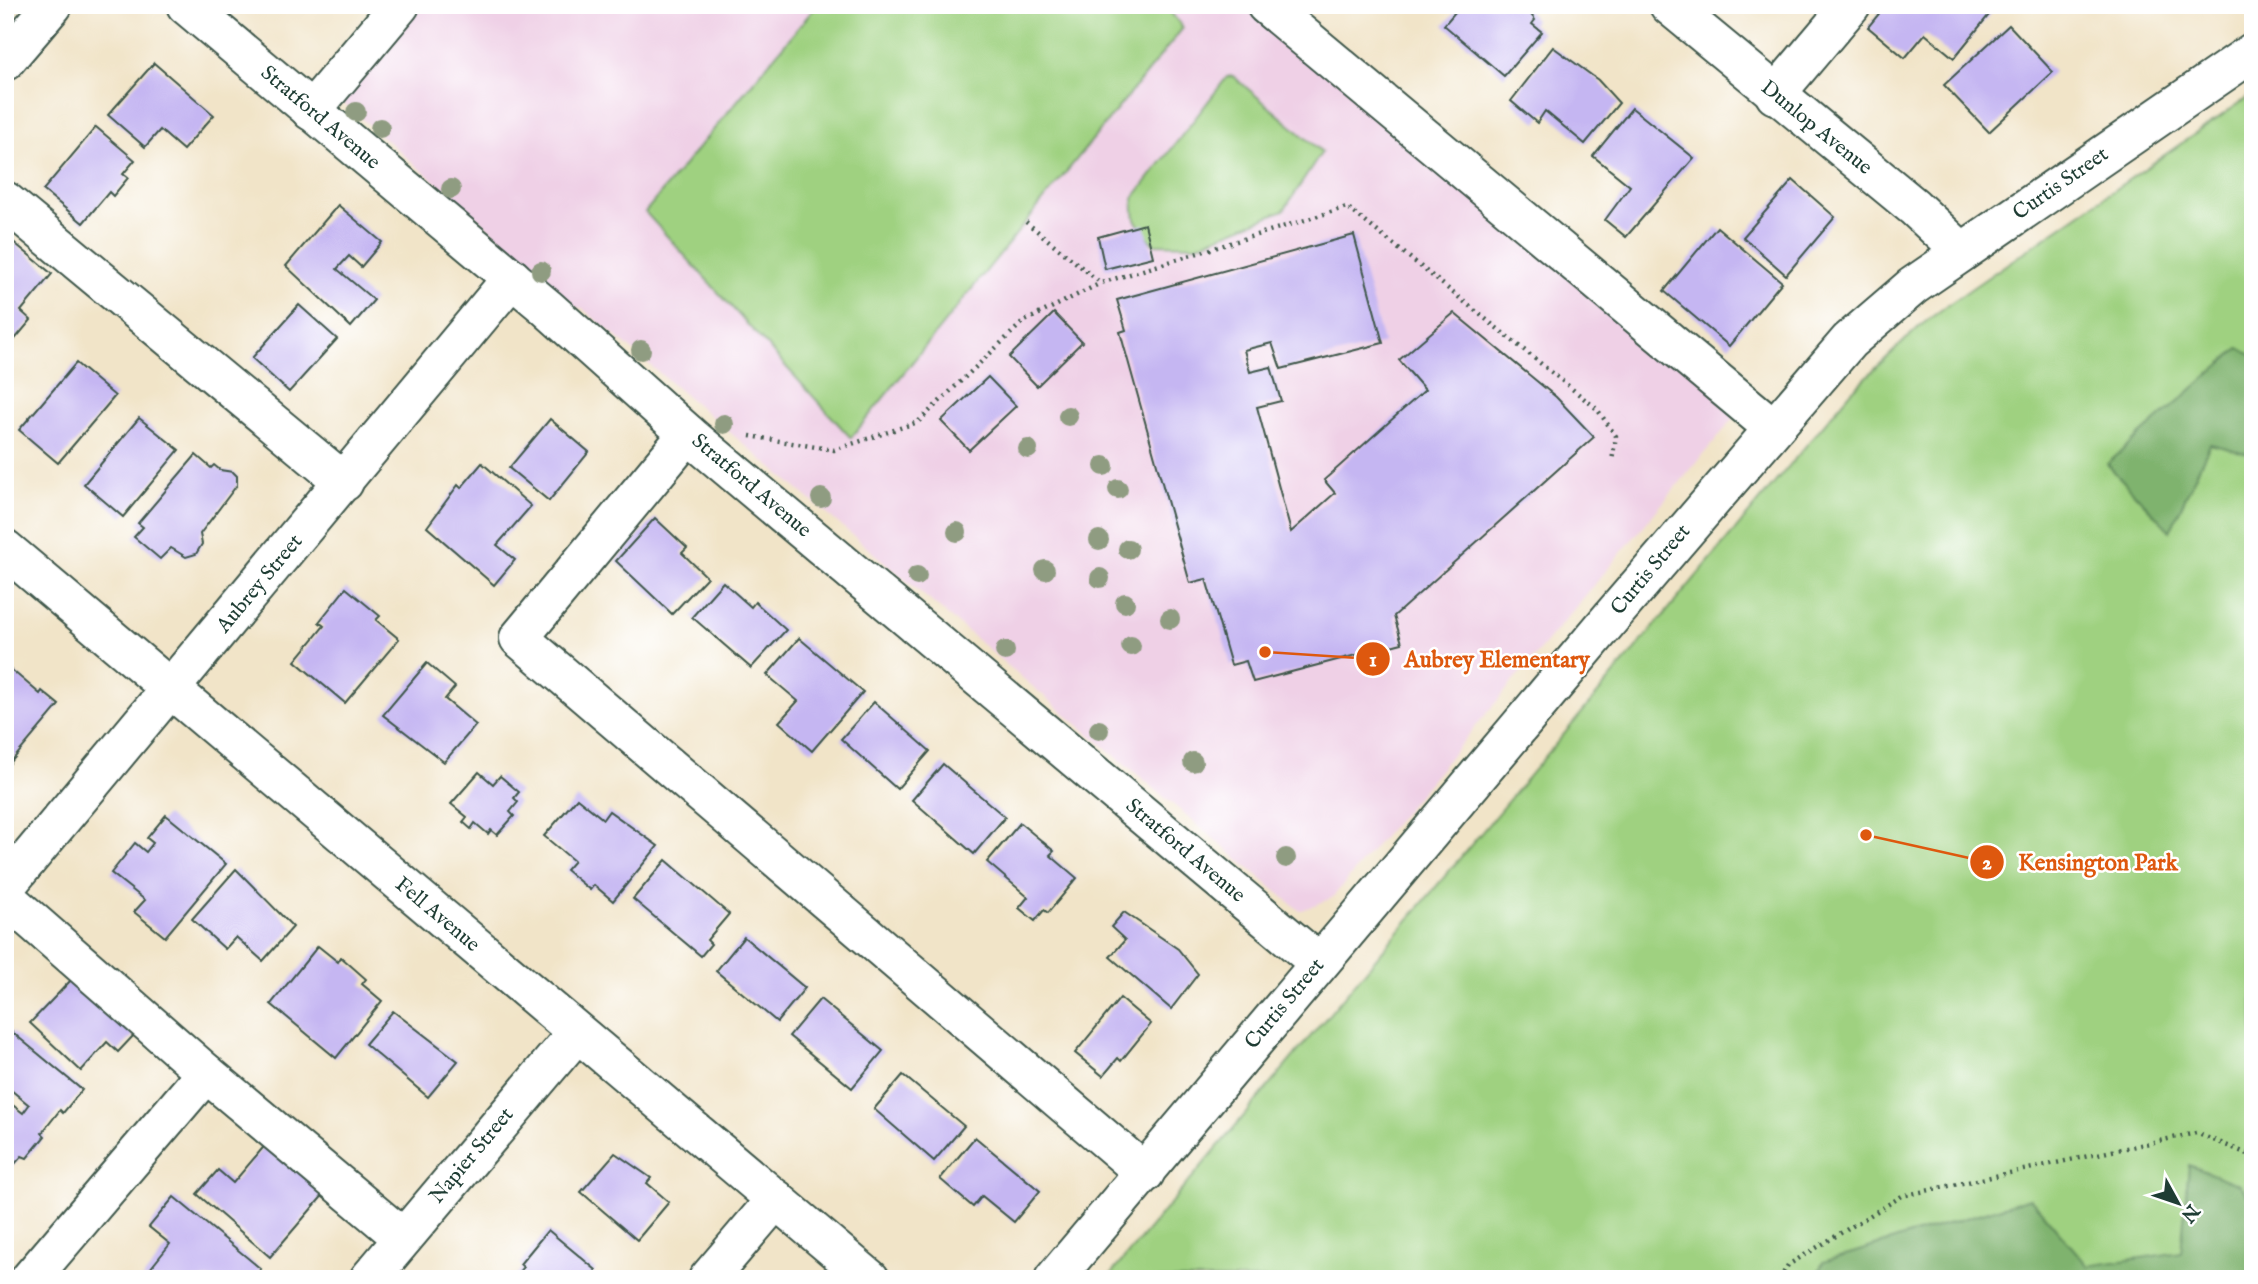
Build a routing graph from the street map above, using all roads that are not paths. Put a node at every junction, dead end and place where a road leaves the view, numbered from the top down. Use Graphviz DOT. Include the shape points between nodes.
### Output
graph roads {
  1 [pos="53,5"];
  2 [pos="186,5"];
  3 [pos="400,5"];
  4 [pos="1266,5"];
  5 [pos="1669,5"];
  6 [pos="1851,5"];
  7 [pos="2253,52"];
  8 [pos="5,61"];
  9 [pos="1775,95"];
  10 [pos="311,111"];
  11 [pos="5,201"];
  12 [pos="1962,252"];
  13 [pos="512,278"];
  14 [pos="1772,427"];
  15 [pos="688,433"];
  16 [pos="344,482"];
  17 [pos="5,550"];
  18 [pos="171,690"];
  19 [pos="5,887"];
  20 [pos="5,897"];
  21 [pos="1319,963"];
  22 [pos="576,1034"];
  23 [pos="206,1073"];
  24 [pos="1145,1173"];
  25 [pos="776,1199"];
  26 [pos="403,1238"];
  27 [pos="30,1279"];
  28 [pos="369,1279"];
  29 [pos="708,1279"];
  30 [pos="870,1279"];
  31 [pos="1054,1279"];
  1 -- 8 [label="street"];
  2 -- 10 [label="street, Stratford Avenue"];
  3 -- 10 [label="street"];
  4 -- 14 [label="street"];
  5 -- 9 [label="street, Dunlop Avenue"];
  6 -- 9 [label="street"];
  7 -- 12 [label="street, Curtis Street"];
  9 -- 12 [label="street, Dunlop Avenue" via="1914,207"];
  10 -- 13 [label="street, Stratford Avenue"];
  11 -- 16 [label="street"];
  12 -- 14 [label="street, Curtis Street" via="1913,285 1849,341"];
  13 -- 15 [label="street, Stratford Avenue"];
  13 -- 16 [label="street, Aubrey Street"];
  14 -- 21 [label="street, Curtis Street"];
  15 -- 21 [label="street, Stratford Avenue"];
  15 -- 24 [label="street" via="519,638"];
  16 -- 18 [label="street, Aubrey Street"];
  17 -- 18 [label="street, Fell Avenue"];
  18 -- 19 [label="street, Aubrey Street"];
  18 -- 22 [label="street, Fell Avenue"];
  20 -- 23 [label="street"];
  21 -- 24 [label="street, Curtis Street"];
  22 -- 25 [label="street, Fell Avenue"];
  22 -- 26 [label="street, Napier Street"];
  23 -- 26 [label="street"];
  23 -- 27 [label="street"];
  24 -- 31 [label="street, Curtis Street"];
  25 -- 29 [label="street"];
  25 -- 30 [label="street, Fell Avenue"];
  26 -- 28 [label="street, Napier Street"];
}
